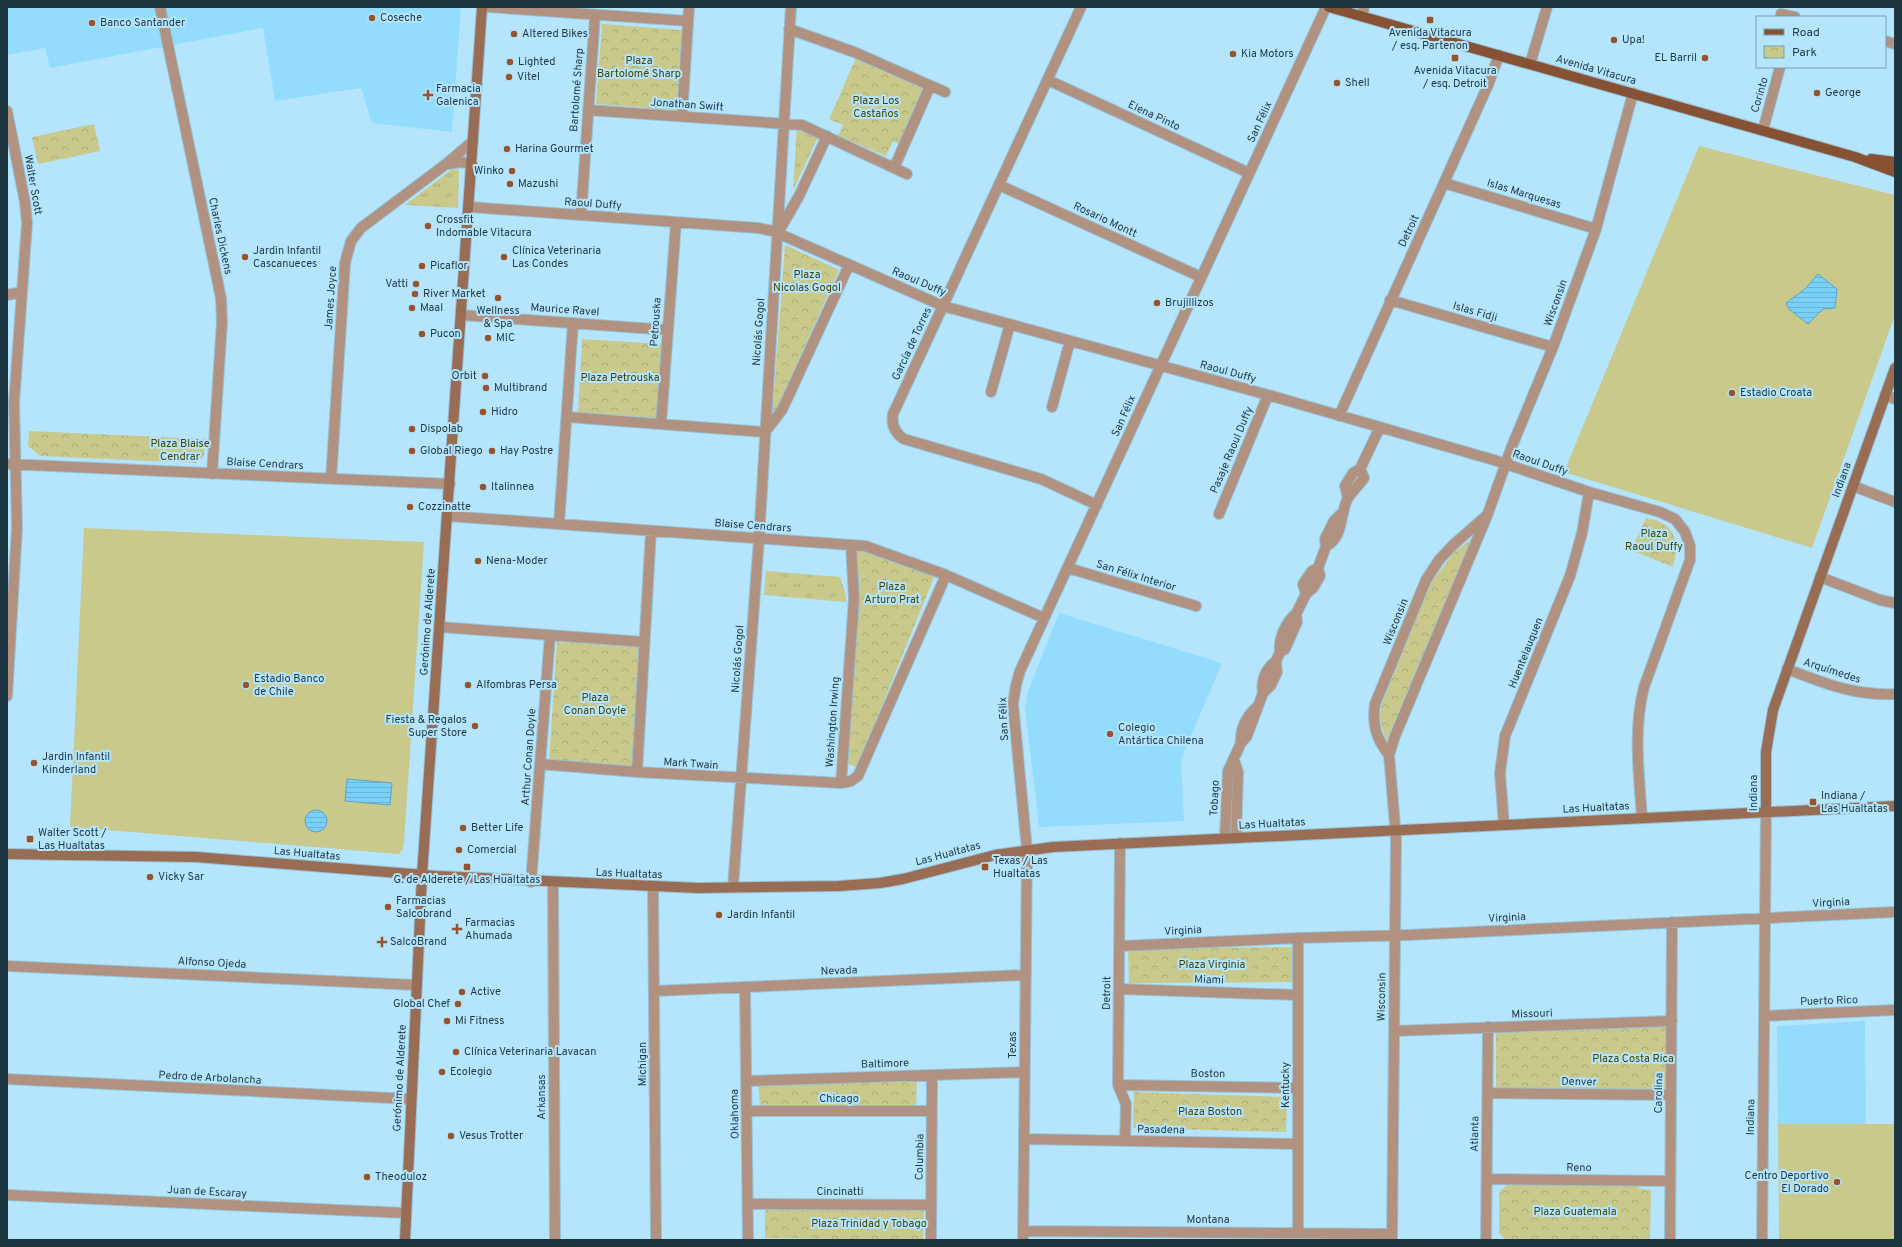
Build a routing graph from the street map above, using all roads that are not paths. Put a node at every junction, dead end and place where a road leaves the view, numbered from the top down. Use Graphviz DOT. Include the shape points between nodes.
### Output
graph roads {
  1 [pos="160,7"];
  2 [pos="482,7"];
  3 [pos="487,7"];
  4 [pos="689,7"];
  5 [pos="791,7"];
  6 [pos="1081,7"];
  7 [pos="1326,7"];
  8 [pos="1329,7"];
  9 [pos="1547,7"];
  10 [pos="1363,12"];
  11 [pos="1781,13"];
  12 [pos="594,15"];
  13 [pos="1792,16"];
  14 [pos="688,21"];
  15 [pos="789,29"];
  16 [pos="1499,55"];
  17 [pos="1530,64"];
  18 [pos="1780,68"];
  19 [pos="1048,80"];
  20 [pos="930,86"];
  21 [pos="945,92"];
  22 [pos="1633,93"];
  23 [pos="588,110"];
  24 [pos="7,111"];
  25 [pos="682,116"];
  26 [pos="785,124"];
  27 [pos="1763,130"];
  28 [pos="827,136"];
  29 [pos="473,141"];
  30 [pos="1855,156"];
  31 [pos="1895,162"];
  32 [pos="446,164"];
  33 [pos="472,164"];
  34 [pos="894,168"];
  35 [pos="1895,172"];
  36 [pos="1249,173"];
  37 [pos="907,174"];
  38 [pos="1444,183"];
  39 [pos="999,185"];
  40 [pos="468,207"];
  41 [pos="581,215"];
  42 [pos="676,222"];
  43 [pos="1596,229"];
  44 [pos="778,233"];
  45 [pos="849,265"];
  46 [pos="1201,277"];
  47 [pos="22,292"];
  48 [pos="7,295"];
  49 [pos="1390,300"];
  50 [pos="943,306"];
  51 [pos="461,315"];
  52 [pos="574,323"];
  53 [pos="1010,324"];
  54 [pos="668,330"];
  55 [pos="1070,341"];
  56 [pos="1554,347"];
  57 [pos="1160,366"];
  58 [pos="1895,368"];
  59 [pos="991,392"];
  60 [pos="1268,396"];
  61 [pos="1890,397"];
  62 [pos="1052,407"];
  63 [pos="1339,416"];
  64 [pos="567,417"];
  65 [pos="661,424"];
  66 [pos="1380,428"];
  67 [pos="765,432"];
  68 [pos="11,464"];
  69 [pos="1505,464"];
  70 [pos="212,474"];
  71 [pos="331,479"];
  72 [pos="450,484"];
  73 [pos="1853,486"];
  74 [pos="1589,492"];
  75 [pos="1895,502"];
  76 [pos="1097,505"];
  77 [pos="1218,514"];
  78 [pos="447,516"];
  79 [pos="1487,516"];
  80 [pos="559,524"];
  81 [pos="651,531"];
  82 [pos="759,539"];
  83 [pos="851,545"];
  84 [pos="1068,568"];
  85 [pos="946,576"];
  86 [pos="1820,577"];
  87 [pos="10,601"];
  88 [pos="1895,603"];
  89 [pos="1196,606"];
  90 [pos="1044,618"];
  91 [pos="440,627"];
  92 [pos="550,635"];
  93 [pos="644,642"];
  94 [pos="1787,669"];
  95 [pos="1895,694"];
  96 [pos="7,696"];
  97 [pos="1389,754"];
  98 [pos="1234,760"];
  99 [pos="540,764"];
  100 [pos="637,772"];
  101 [pos="741,779"];
  102 [pos="841,783"];
  103 [pos="1895,806"];
  104 [pos="1766,812"];
  105 [pos="1642,818"];
  106 [pos="1504,825"];
  107 [pos="1396,830"];
  108 [pos="1236,837"];
  109 [pos="1225,838"];
  110 [pos="1120,843"];
  111 [pos="1027,850"];
  112 [pos="7,854"];
  113 [pos="422,875"];
  114 [pos="531,882"];
  115 [pos="553,883"];
  116 [pos="653,887"];
  117 [pos="734,887"];
  118 [pos="1895,912"];
  119 [pos="1765,918"];
  120 [pos="1672,922"];
  121 [pos="1395,935"];
  122 [pos="1298,938"];
  123 [pos="1120,946"];
  124 [pos="7,966"];
  125 [pos="1026,975"];
  126 [pos="416,985"];
  127 [pos="745,987"];
  128 [pos="1120,989"];
  129 [pos="654,991"];
  130 [pos="1298,994"];
  131 [pos="1895,1010"];
  132 [pos="1764,1016"];
  133 [pos="1672,1021"];
  134 [pos="1488,1027"];
  135 [pos="1394,1031"];
  136 [pos="1025,1072"];
  137 [pos="932,1075"];
  138 [pos="7,1079"];
  139 [pos="746,1081"];
  140 [pos="1118,1085"];
  141 [pos="1298,1088"];
  142 [pos="1488,1093"];
  143 [pos="1671,1095"];
  144 [pos="411,1099"];
  145 [pos="747,1111"];
  146 [pos="932,1111"];
  147 [pos="1024,1139"];
  148 [pos="1125,1141"];
  149 [pos="1298,1144"];
  150 [pos="1487,1179"];
  151 [pos="1670,1181"];
  152 [pos="7,1195"];
  153 [pos="748,1204"];
  154 [pos="931,1205"];
  155 [pos="406,1213"];
  156 [pos="1298,1233"];
  157 [pos="1024,1235"];
  158 [pos="1151,1236"];
  159 [pos="1392,1237"];
  160 [pos="405,1240"];
  161 [pos="555,1240"];
  162 [pos="656,1240"];
  163 [pos="748,1240"];
  164 [pos="931,1240"];
  165 [pos="1486,1240"];
  166 [pos="1670,1240"];
  167 [pos="1762,1240"];
  1 -- 70 [label="street, Charles Dickens" via="221,298 222,322"];
  2 -- 29 [label="street, Gerónimo de Alderete"];
  3 -- 12 [label="street"];
  4 -- 14 [label="street"];
  5 -- 15 [label="street, Nicolás Gogol"];
  6 -- 19 [label="street, García de Torres"];
  7 -- 36 [label="street, San Félix"];
  8 -- 10 [label="main road, Avenida Vitacura"];
  9 -- 17 [label="street"];
  10 -- 16 [label="main road, Avenida Vitacura"];
  11 -- 13 [label="street"];
  12 -- 14 [label="street"];
  12 -- 23 [label="street, Bartolomé Sharp"];
  14 -- 25 [label="street"];
  15 -- 20 [label="street" via="854,52"];
  15 -- 26 [label="street, Nicolás Gogol"];
  16 -- 17 [label="main road, Avenida Vitacura"];
  16 -- 38 [label="street, Detroit"];
  17 -- 22 [label="main road, Avenida Vitacura"];
  18 -- 27 [label="street, Corinto"];
  19 -- 36 [label="street, Elena Pinto"];
  19 -- 39 [label="street, García de Torres"];
  20 -- 21 [label="street"];
  20 -- 34 [label="street"];
  22 -- 27 [label="main road, Avenida Vitacura"];
  22 -- 43 [label="street, Wisconsin"];
  23 -- 25 [label="street, Jonathan Swift"];
  23 -- 41 [label="street, Bartolomé Sharp"];
  24 -- 47 [label="street, Walter Scott" via="27,214"];
  25 -- 26 [label="street, Jonathan Swift"];
  26 -- 28 [label="street" via="802,125"];
  26 -- 44 [label="street, Nicolás Gogol"];
  27 -- 30 [label="main road, Avenida Vitacura"];
  28 -- 34 [label="street"];
  28 -- 44 [label="street, Nicolás Gogol" via="799,196"];
  29 -- 32 [label="street, James Joyce"];
  29 -- 33 [label="street, Gerónimo de Alderete"];
  30 -- 31 [label="main road, Avenida Vitacura"];
  30 -- 35 [label="main road, Avenida Vitacura"];
  32 -- 33 [label="street"];
  32 -- 71 [label="street, James Joyce" via="361,228 348,248"];
  33 -- 40 [label="street, Gerónimo de Alderete"];
  34 -- 37 [label="street"];
  36 -- 46 [label="street, San Félix"];
  38 -- 43 [label="street, Islas Marquesas"];
  38 -- 49 [label="street, Detroit"];
  39 -- 46 [label="street, Rosario Montt"];
  39 -- 50 [label="street, García de Torres"];
  40 -- 41 [label="street, Raoul Duffy"];
  40 -- 51 [label="street, Gerónimo de Alderete"];
  41 -- 42 [label="street, Raoul Duffy"];
  42 -- 44 [label="street, Raoul Duffy" via="758,228"];
  42 -- 54 [label="street, Petrouska"];
  43 -- 56 [label="street, Wisconsin"];
  44 -- 45 [label="street, Raoul Duffy"];
  44 -- 67 [label="street, Nicolás Gogol"];
  45 -- 50 [label="street, Raoul Duffy"];
  45 -- 67 [label="street" via="782,410"];
  46 -- 57 [label="street, San Félix"];
  47 -- 48 [label="street"];
  47 -- 68 [label="street, Walter Scott"];
  49 -- 56 [label="street, Islas Fidji"];
  49 -- 63 [label="street, Detroit"];
  50 -- 53 [label="street, Raoul Duffy"];
  50 -- 76 [label="street, García de Torres" via="893,414 892,422 896,432 904,439 1041,479"];
  51 -- 52 [label="street, Maurice Ravel"];
  51 -- 72 [label="street, Gerónimo de Alderete"];
  52 -- 54 [label="street, Maurice Ravel"];
  52 -- 64 [label="street"];
  53 -- 55 [label="street, Raoul Duffy"];
  53 -- 59 [label="street"];
  54 -- 65 [label="street, Petrouska"];
  55 -- 57 [label="street, Raoul Duffy"];
  55 -- 62 [label="street"];
  56 -- 69 [label="street, Wisconsin"];
  57 -- 60 [label="street, Raoul Duffy"];
  57 -- 76 [label="street, San Félix"];
  58 -- 61 [label="street, Indiana"];
  60 -- 63 [label="street, Raoul Duffy"];
  60 -- 77 [label="street, Pasaje Raoul Duffy"];
  61 -- 73 [label="street, Indiana"];
  63 -- 66 [label="street, Raoul Duffy"];
  64 -- 65 [label="street"];
  64 -- 80 [label="street"];
  65 -- 67 [label="street"];
  66 -- 69 [label="street, Raoul Duffy"];
  66 -- 98 [label="street, Tobago" via="1360,470 1364,478 1348,498 1342,513 1342,523 1332,544 1326,546 1318,568 1320,576 1306,594 1296,614 1297,622 1285,649 1278,657 1277,672 1257,707 1256,716"];
  67 -- 82 [label="street, Nicolás Gogol"];
  68 -- 70 [label="street, Blaise Cendrars"];
  68 -- 87 [label="street, Walter Scott" via="17,528"];
  69 -- 74 [label="street, Raoul Duffy"];
  69 -- 79 [label="street, Wisconsin"];
  70 -- 71 [label="street, Blaise Cendrars"];
  71 -- 72 [label="street, Blaise Cendrars"];
  72 -- 78 [label="street, Gerónimo de Alderete"];
  73 -- 75 [label="street"];
  73 -- 86 [label="street, Indiana"];
  74 -- 105 [label="street, Raoul Duffy" via="1668,515 1681,525 1690,546 1690,560 1640,702 1638,728"];
  74 -- 106 [label="street, Huentelauquen" via="1582,533 1570,576 1505,736 1500,773"];
  76 -- 84 [label="street, San Félix"];
  78 -- 80 [label="street, Blaise Cendrars"];
  78 -- 91 [label="street, Gerónimo de Alderete"];
  79 -- 97 [label="street, Wisconsin"];
  79 -- 97 [label="street, Wisconsin" via="1454,544 1439,560 1426,580 1375,704 1375,731"];
  80 -- 81 [label="street, Blaise Cendrars"];
  81 -- 82 [label="street, Blaise Cendrars"];
  81 -- 93 [label="street"];
  82 -- 83 [label="street, Blaise Cendrars"];
  82 -- 101 [label="street, Nicolás Gogol"];
  83 -- 85 [label="street, Blaise Cendrars" via="865,546"];
  83 -- 102 [label="street, Washington Irwing" via="854,600"];
  84 -- 89 [label="street, San Félix Interior"];
  84 -- 90 [label="street, San Félix"];
  85 -- 90 [label="street, Blaise Cendrars"];
  85 -- 102 [label="street, Washington Irwing" via="858,776"];
  86 -- 88 [label="street" via="1880,600"];
  86 -- 94 [label="street, Indiana"];
  87 -- 96 [label="street, Walter Scott"];
  90 -- 111 [label="street, San Félix" via="1020,671 1013,704"];
  91 -- 92 [label="street"];
  91 -- 113 [label="street, Gerónimo de Alderete"];
  92 -- 93 [label="street"];
  92 -- 99 [label="street, Arthur Conan Doyle"];
  93 -- 100 [label="street"];
  94 -- 95 [label="street, Arquímedes" via="1850,691"];
  94 -- 104 [label="street, Indiana" via="1767,736"];
  97 -- 107 [label="street, Wisconsin"];
  98 -- 108 [label="street, Tobago" via="1238,772"];
  98 -- 109 [label="street, Tobago" via="1226,782"];
  99 -- 100 [label="street, Mark Twain"];
  99 -- 114 [label="street, Arthur Conan Doyle"];
  100 -- 101 [label="street, Mark Twain"];
  101 -- 102 [label="street, Mark Twain"];
  101 -- 117 [label="street, Nicolás Gogol"];
  103 -- 104 [label="street, Las Hualtatas"];
  104 -- 105 [label="street, Las Hualtatas"];
  104 -- 119 [label="street, Indiana"];
  105 -- 106 [label="street, Las Hualtatas"];
  106 -- 107 [label="street, Las Hualtatas"];
  107 -- 108 [label="street, Las Hualtatas"];
  107 -- 121 [label="street, Wisconsin"];
  108 -- 109 [label="street, Las Hualtatas"];
  109 -- 110 [label="street, Las Hualtatas"];
  110 -- 111 [label="street, Las Hualtatas"];
  110 -- 123 [label="street, Detroit"];
  111 -- 117 [label="street, Las Hualtatas" via="975,859 880,882 839,886"];
  111 -- 125 [label="street, Texas"];
  112 -- 113 [label="street, Las Hualtatas" via="196,857"];
  113 -- 114 [label="street, Las Hualtatas"];
  113 -- 126 [label="street, Gerónimo de Alderete"];
  114 -- 115 [label="street, Las Hualtatas"];
  115 -- 116 [label="street, Las Hualtatas"];
  115 -- 161 [label="street, Arkansas"];
  116 -- 117 [label="street, Las Hualtatas"];
  116 -- 129 [label="street, Michigan"];
  118 -- 119 [label="street, Virginia"];
  119 -- 120 [label="street, Virginia"];
  119 -- 132 [label="street, Indiana"];
  120 -- 121 [label="street, Virginia"];
  120 -- 133 [label="street, Carolina"];
  121 -- 122 [label="street, Virginia"];
  121 -- 135 [label="street, Wisconsin"];
  122 -- 123 [label="street, Virginia"];
  122 -- 130 [label="street, Kentucky"];
  123 -- 128 [label="street, Detroit"];
  124 -- 126 [label="street, Alfonso Ojeda"];
  125 -- 127 [label="street, Nevada"];
  125 -- 136 [label="street, Texas"];
  126 -- 144 [label="street, Gerónimo de Alderete"];
  127 -- 129 [label="street, Nevada"];
  127 -- 139 [label="street, Oklahoma"];
  128 -- 130 [label="street, Miami"];
  128 -- 140 [label="street, Detroit"];
  129 -- 162 [label="street, Michigan"];
  130 -- 141 [label="street, Kentucky"];
  131 -- 132 [label="street, Puerto Rico"];
  132 -- 167 [label="street, Indiana"];
  133 -- 134 [label="street, Missouri"];
  133 -- 143 [label="street, Carolina"];
  134 -- 135 [label="street, Missouri"];
  134 -- 142 [label="street, Atlanta"];
  135 -- 159 [label="street, Wisconsin"];
  136 -- 137 [label="street, Baltimore"];
  136 -- 147 [label="street, Texas"];
  137 -- 139 [label="street, Baltimore"];
  137 -- 146 [label="street, Columbia"];
  138 -- 144 [label="street, Pedro de Arbolancha"];
  139 -- 145 [label="street, Oklahoma"];
  140 -- 141 [label="street, Boston"];
  140 -- 148 [label="street, Detroit" via="1126,1104"];
  141 -- 149 [label="street, Kentucky"];
  142 -- 143 [label="street, Denver"];
  142 -- 150 [label="street, Atlanta"];
  143 -- 151 [label="street, Carolina"];
  144 -- 155 [label="street, Gerónimo de Alderete"];
  145 -- 146 [label="street, Chicago"];
  145 -- 153 [label="street, Oklahoma"];
  146 -- 154 [label="street, Columbia"];
  147 -- 148 [label="street, Pasadena"];
  147 -- 157 [label="street, Texas"];
  148 -- 149 [label="street, Pasadena"];
  149 -- 156 [label="street, Kentucky"];
  150 -- 151 [label="street, Reno"];
  150 -- 165 [label="street, Atlanta"];
  151 -- 166 [label="street, Carolina"];
  152 -- 155 [label="street, Juan de Escaray"];
  153 -- 154 [label="street, Cincinatti"];
  153 -- 163 [label="street, Oklahoma"];
  154 -- 164 [label="street, Columbia"];
  155 -- 160 [label="street, Gerónimo de Alderete"];
  156 -- 158 [label="street, Montana"];
  156 -- 159 [label="street, Montana"];
  157 -- 158 [label="street, Montana"];
}
